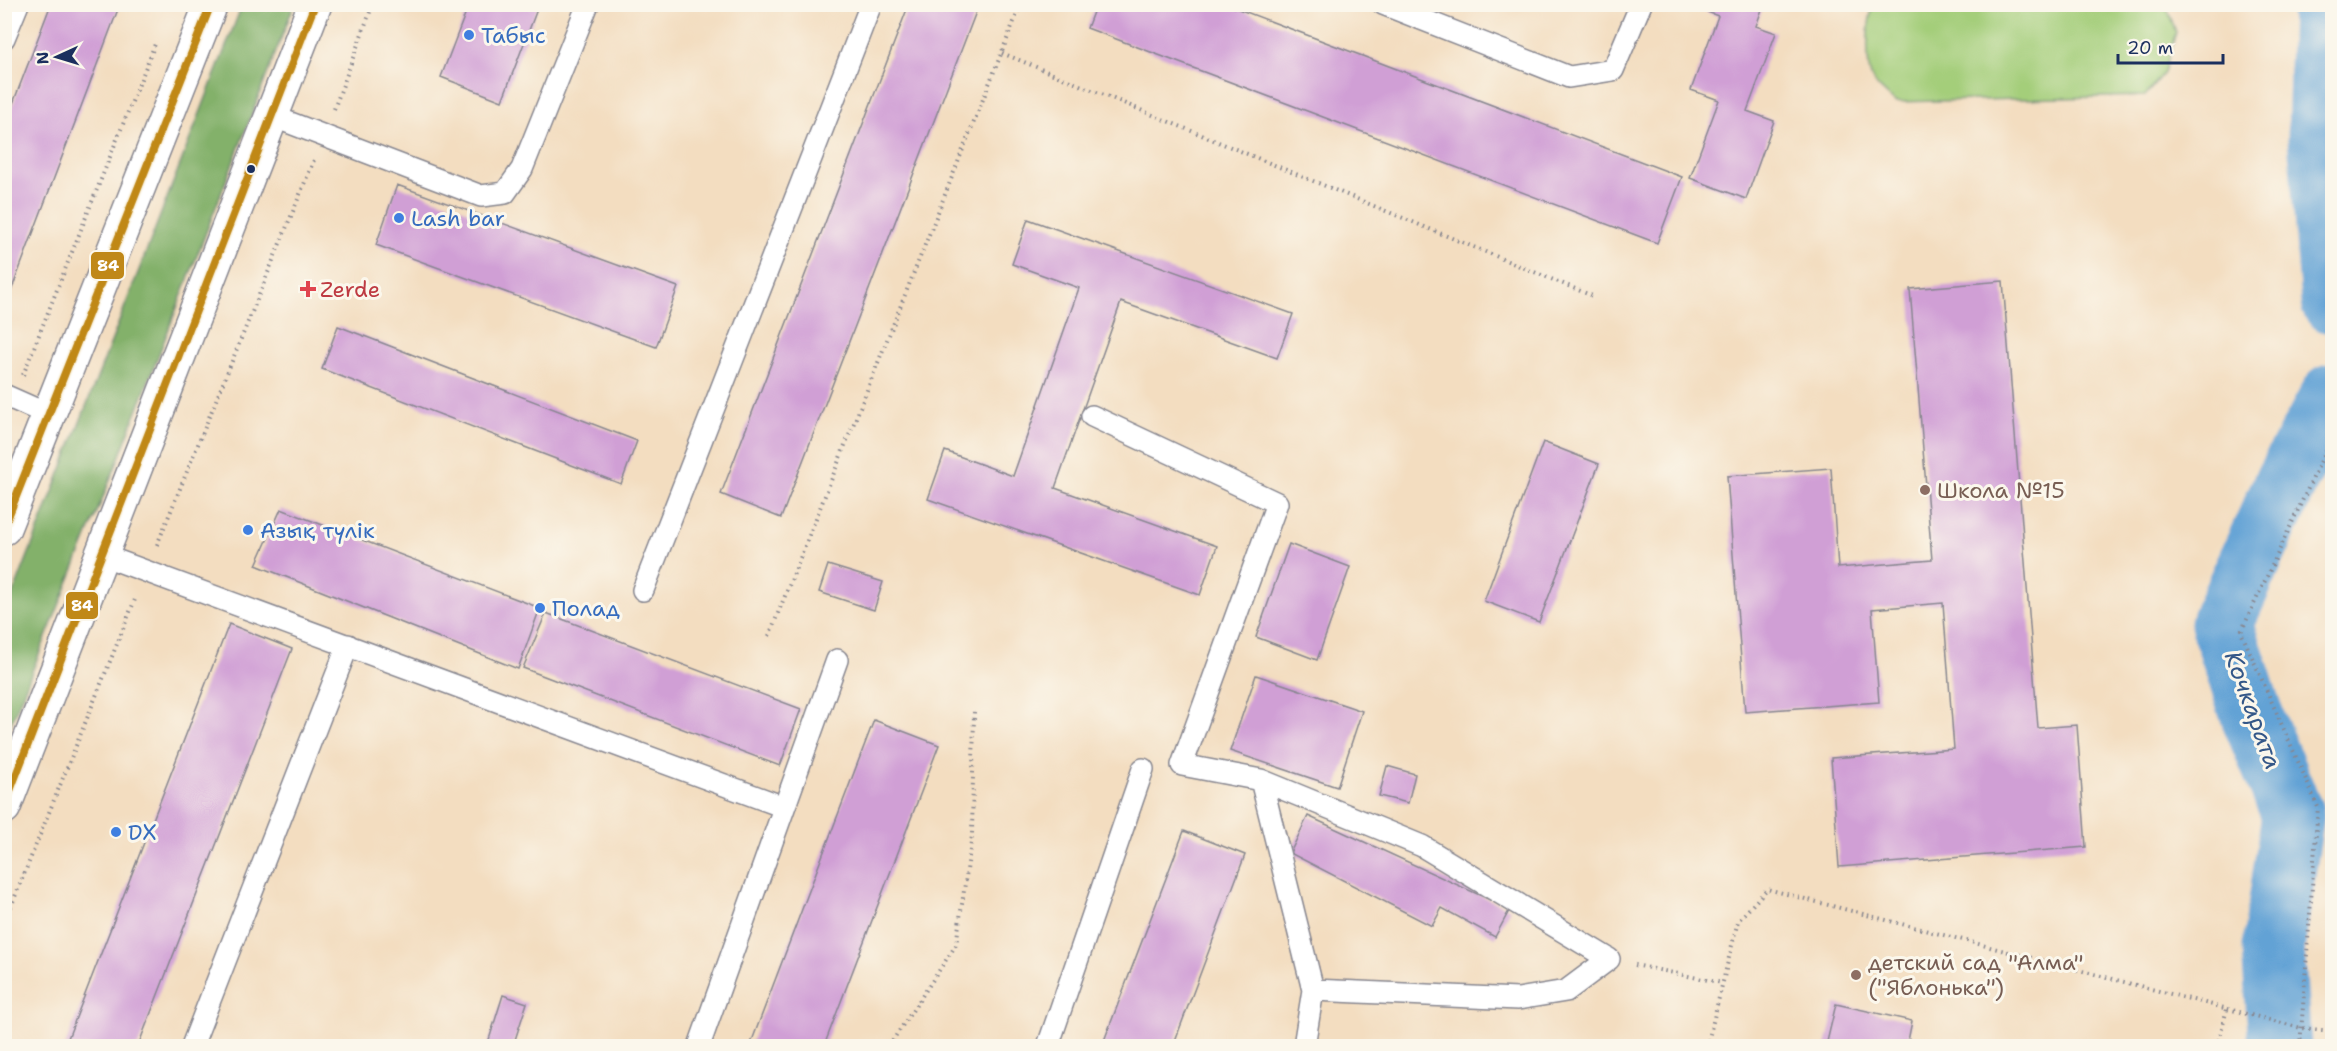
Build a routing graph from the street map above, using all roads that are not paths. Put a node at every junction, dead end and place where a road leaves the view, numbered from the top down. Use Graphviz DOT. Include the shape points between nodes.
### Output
graph roads {
  1 [pos="18,4"];
  2 [pos="211,4"];
  3 [pos="315,4"];
  4 [pos="588,4"];
  5 [pos="871,4"];
  6 [pos="1383,4"];
  7 [pos="1641,4"];
  8 [pos="4,38"];
  9 [pos="272,116"];
  10 [pos="9,397"];
  11 [pos="49,415"];
  12 [pos="1092,417"];
  13 [pos="4,528"];
  14 [pos="102,555"];
  15 [pos="643,590"];
  16 [pos="348,645"];
  17 [pos="837,660"];
  18 [pos="1143,769"];
  19 [pos="1262,780"];
  20 [pos="4,807"];
  21 [pos="784,807"];
  22 [pos="1313,990"];
  23 [pos="192,1047"];
  24 [pos="699,1047"];
  25 [pos="1048,1047"];
  26 [pos="1304,1047"];
  1 -- 8 [label="lane"];
  2 -- 11 [label="street"];
  3 -- 9 [label="street"];
  4 -- 9 [label="lane" via="522,169 505,193 481,196"];
  5 -- 15 [label="lane"];
  6 -- 7 [label="lane" via="1569,77 1613,70"];
  9 -- 14 [label="street"];
  10 -- 11 [label="lane"];
  11 -- 13 [label="street"];
  12 -- 19 [label="lane" via="1277,503 1182,765"];
  14 -- 16 [label="lane"];
  14 -- 20 [label="street"];
  16 -- 21 [label="lane"];
  16 -- 23 [label="lane"];
  17 -- 21 [label="lane"];
  18 -- 25 [label="lane"];
  19 -- 22 [label="lane"];
  19 -- 22 [label="lane" via="1422,846 1610,959 1566,991 1518,999"];
  21 -- 24 [label="lane"];
  22 -- 26 [label="lane"];
}
